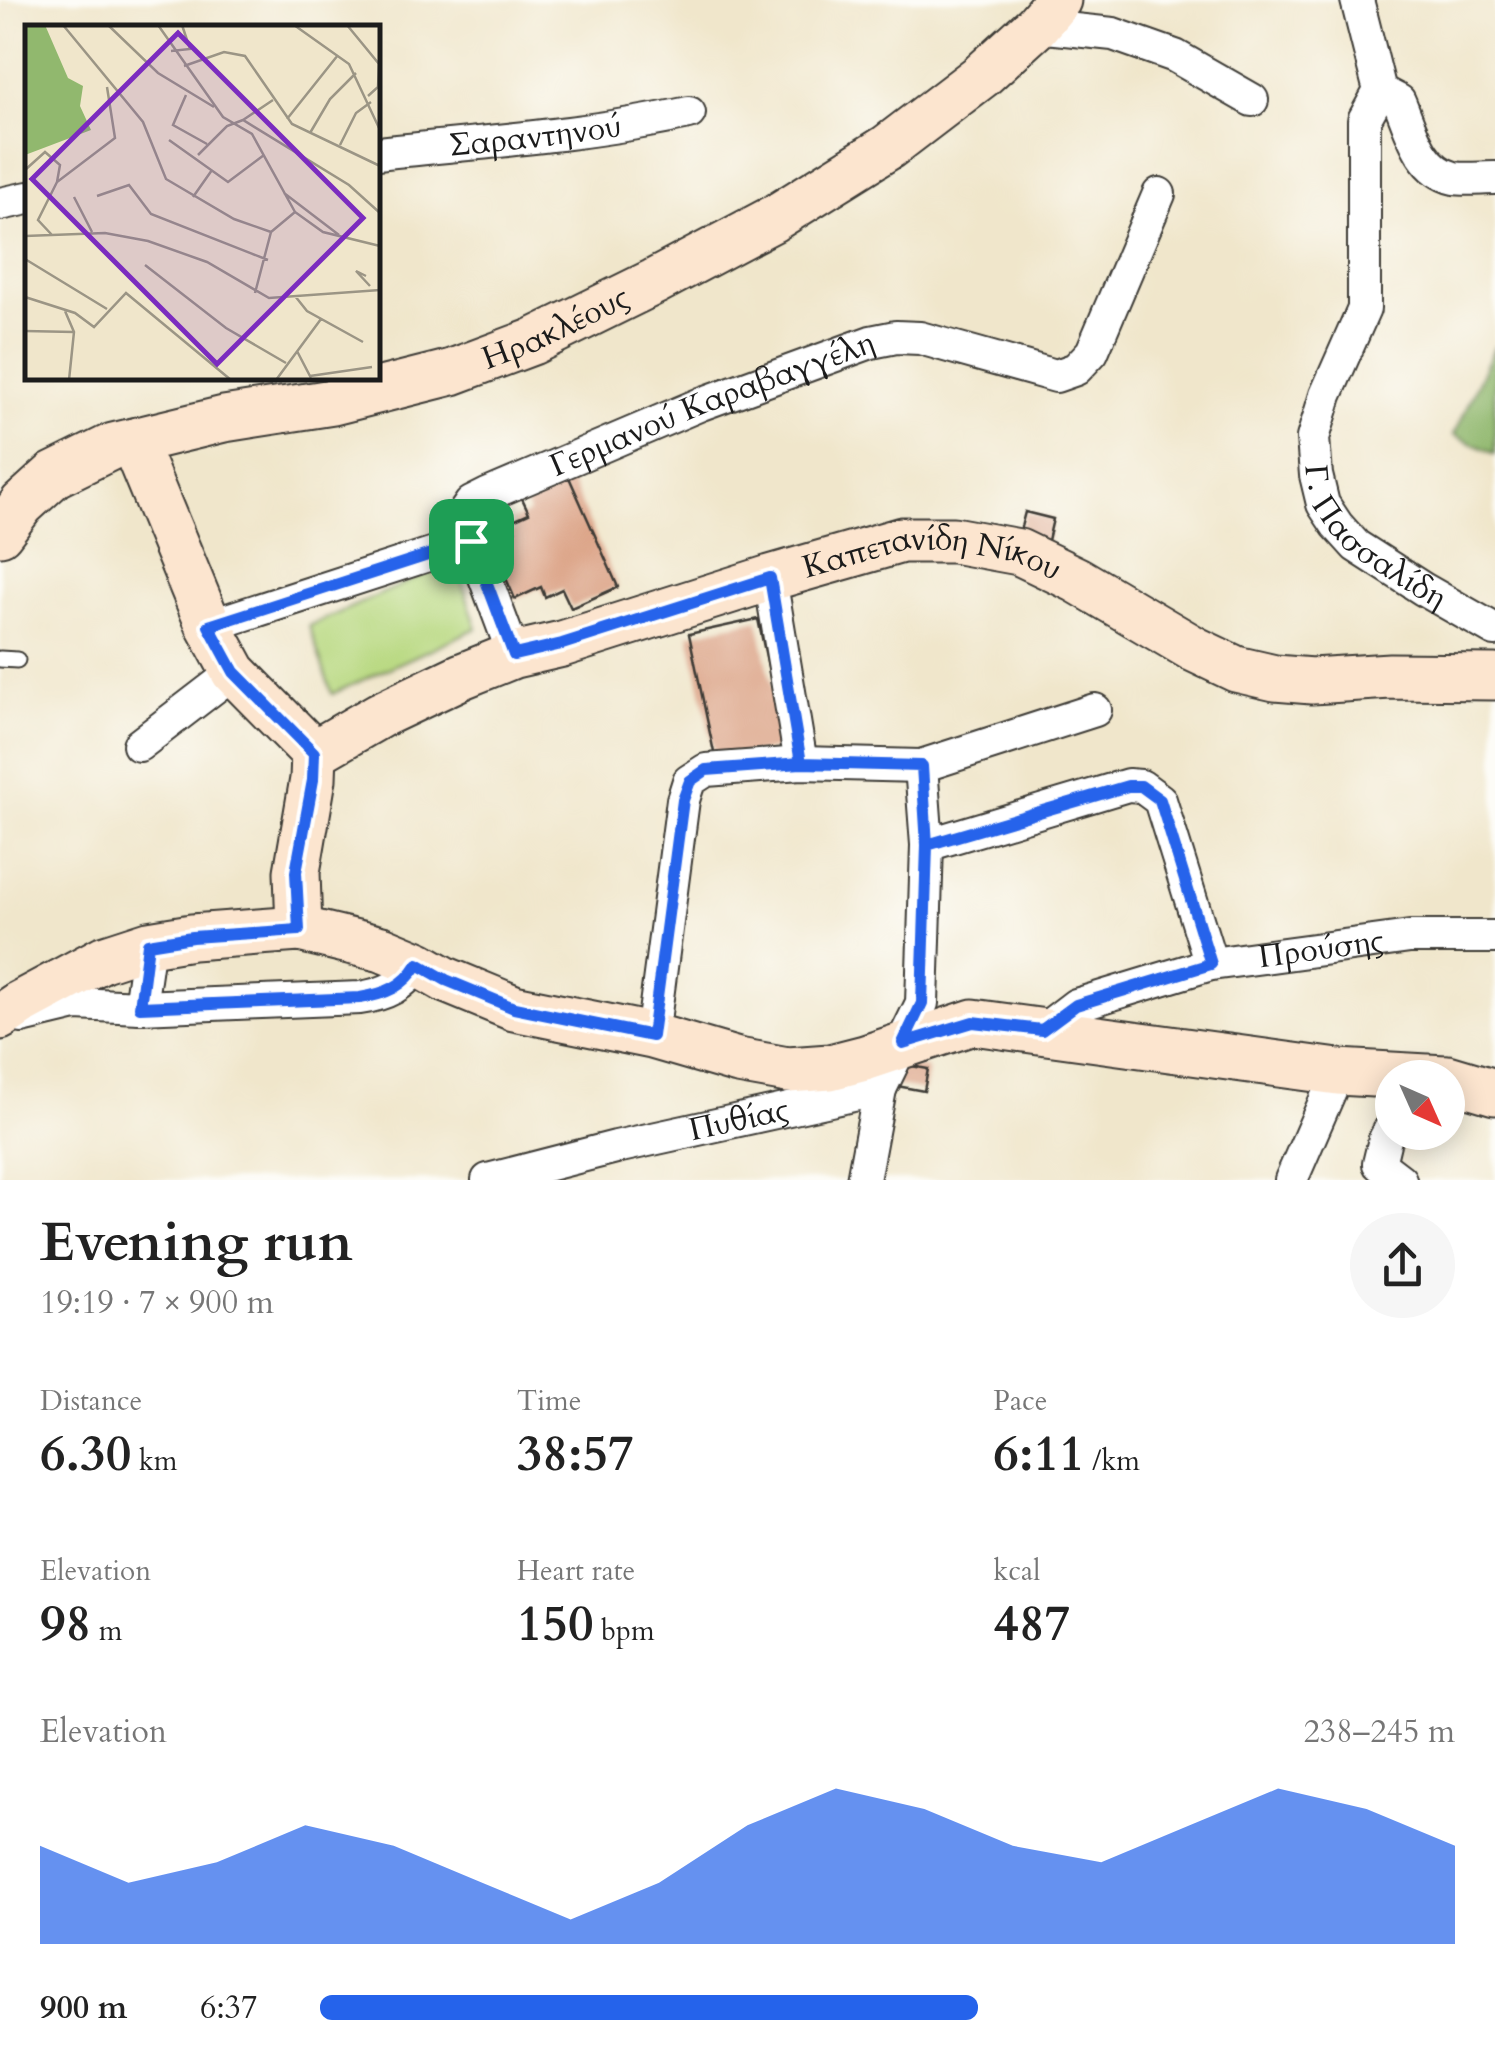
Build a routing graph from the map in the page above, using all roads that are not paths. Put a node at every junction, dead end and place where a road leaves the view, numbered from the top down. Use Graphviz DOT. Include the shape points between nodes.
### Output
graph roads {
  1 [pos="1357,0"];
  2 [pos="1047,13"];
  3 [pos="1380,92"];
  4 [pos="1252,100"];
  5 [pos="689,113"];
  6 [pos="380,153"];
  7 [pos="1495,178"];
  8 [pos="1159,194"];
  9 [pos="25,199"];
  10 [pos="0,204"];
  11 [pos="134,442"];
  12 [pos="0,533"];
  13 [pos="471,541"];
  14 [pos="770,578"];
  15 [pos="209,626"];
  16 [pos="1495,630"];
  17 [pos="514,655"];
  18 [pos="234,672"];
  19 [pos="1495,677"];
  20 [pos="1095,710"];
  21 [pos="140,744"];
  22 [pos="314,753"];
  23 [pos="801,763"];
  24 [pos="922,766"];
  25 [pos="927,845"];
  26 [pos="299,930"];
  27 [pos="1495,937"];
  28 [pos="148,944"];
  29 [pos="418,964"];
  30 [pos="1211,964"];
  31 [pos="140,1007"];
  32 [pos="0,1020"];
  33 [pos="1042,1030"];
  34 [pos="652,1036"];
  35 [pos="903,1043"];
  36 [pos="1338,1072"];
  37 [pos="1375,1074"];
  38 [pos="1465,1083"];
  39 [pos="880,1089"];
  40 [pos="1495,1092"];
  41 [pos="1382,1150"];
  42 [pos="488,1180"];
  43 [pos="863,1180"];
  44 [pos="1290,1180"];
  45 [pos="1400,1180"];
  1 -- 3 [label="street"];
  2 -- 4 [label="street" via="1175,56"];
  2 -- 11 [label="street, Ηρακλέους" via="958,95 857,167 773,219 532,342 452,372 333,402"];
  3 -- 7 [label="street" via="1399,101 1436,172"];
  3 -- 16 [label="street, Γ. Πασσαλίδη" via="1364,120 1364,310 1313,438 1316,475 1323,504 1356,546"];
  5 -- 6 [label="street, Σαραντηνού"];
  8 -- 13 [label="street, Γερμανού Καραβαγγέλη" via="1092,352 1076,369 1056,376 920,338 871,342 487,494 462,516"];
  9 -- 10 [label="street"];
  11 -- 12 [label="street, Ηρακλέους" via="54,476"];
  11 -- 15 [label="street"];
  13 -- 15 [label="street"];
  13 -- 17 [label="street"];
  14 -- 17 [label="street, Καπετανίδη Νίκου"];
  14 -- 19 [label="street, Καπετανίδη Νίκου" via="902,540 953,540 1019,552 1236,670 1312,681"];
  14 -- 23 [label="street"];
  15 -- 18 [label="street"];
  17 -- 22 [label="street, Καπετανίδη Νίκου" via="380,715"];
  18 -- 21 [label="street"];
  18 -- 22 [label="street"];
  20 -- 24 [label="street"];
  22 -- 26 [label="street" via="296,872"];
  23 -- 24 [label="street"];
  23 -- 34 [label="street" via="706,770 690,781"];
  24 -- 25 [label="street"];
  25 -- 30 [label="street" via="1141,786 1160,800"];
  25 -- 35 [label="street" via="922,1003"];
  26 -- 28 [label="street"];
  26 -- 29 [label="street" via="382,948"];
  27 -- 30 [label="street, Προύσης" via="1410,937"];
  28 -- 31 [label="street"];
  28 -- 32 [label="street" via="103,959"];
  29 -- 31 [label="street" via="381,995"];
  29 -- 34 [label="street" via="514,1008"];
  30 -- 33 [label="street, Προύσης" via="1076,1005"];
  31 -- 32 [label="street" via="76,1004"];
  33 -- 35 [label="street" via="973,1022"];
  33 -- 36 [label="street"];
  34 -- 35 [label="street" via="788,1070 830,1067"];
  35 -- 39 [label="street"];
  36 -- 37 [label="street"];
  36 -- 44 [label="street"];
  38 -- 40 [label="street"];
  39 -- 42 [label="street, Πυθίας"];
  39 -- 43 [label="street"];
  41 -- 45 [label="street" via="1379,1164"];
}
